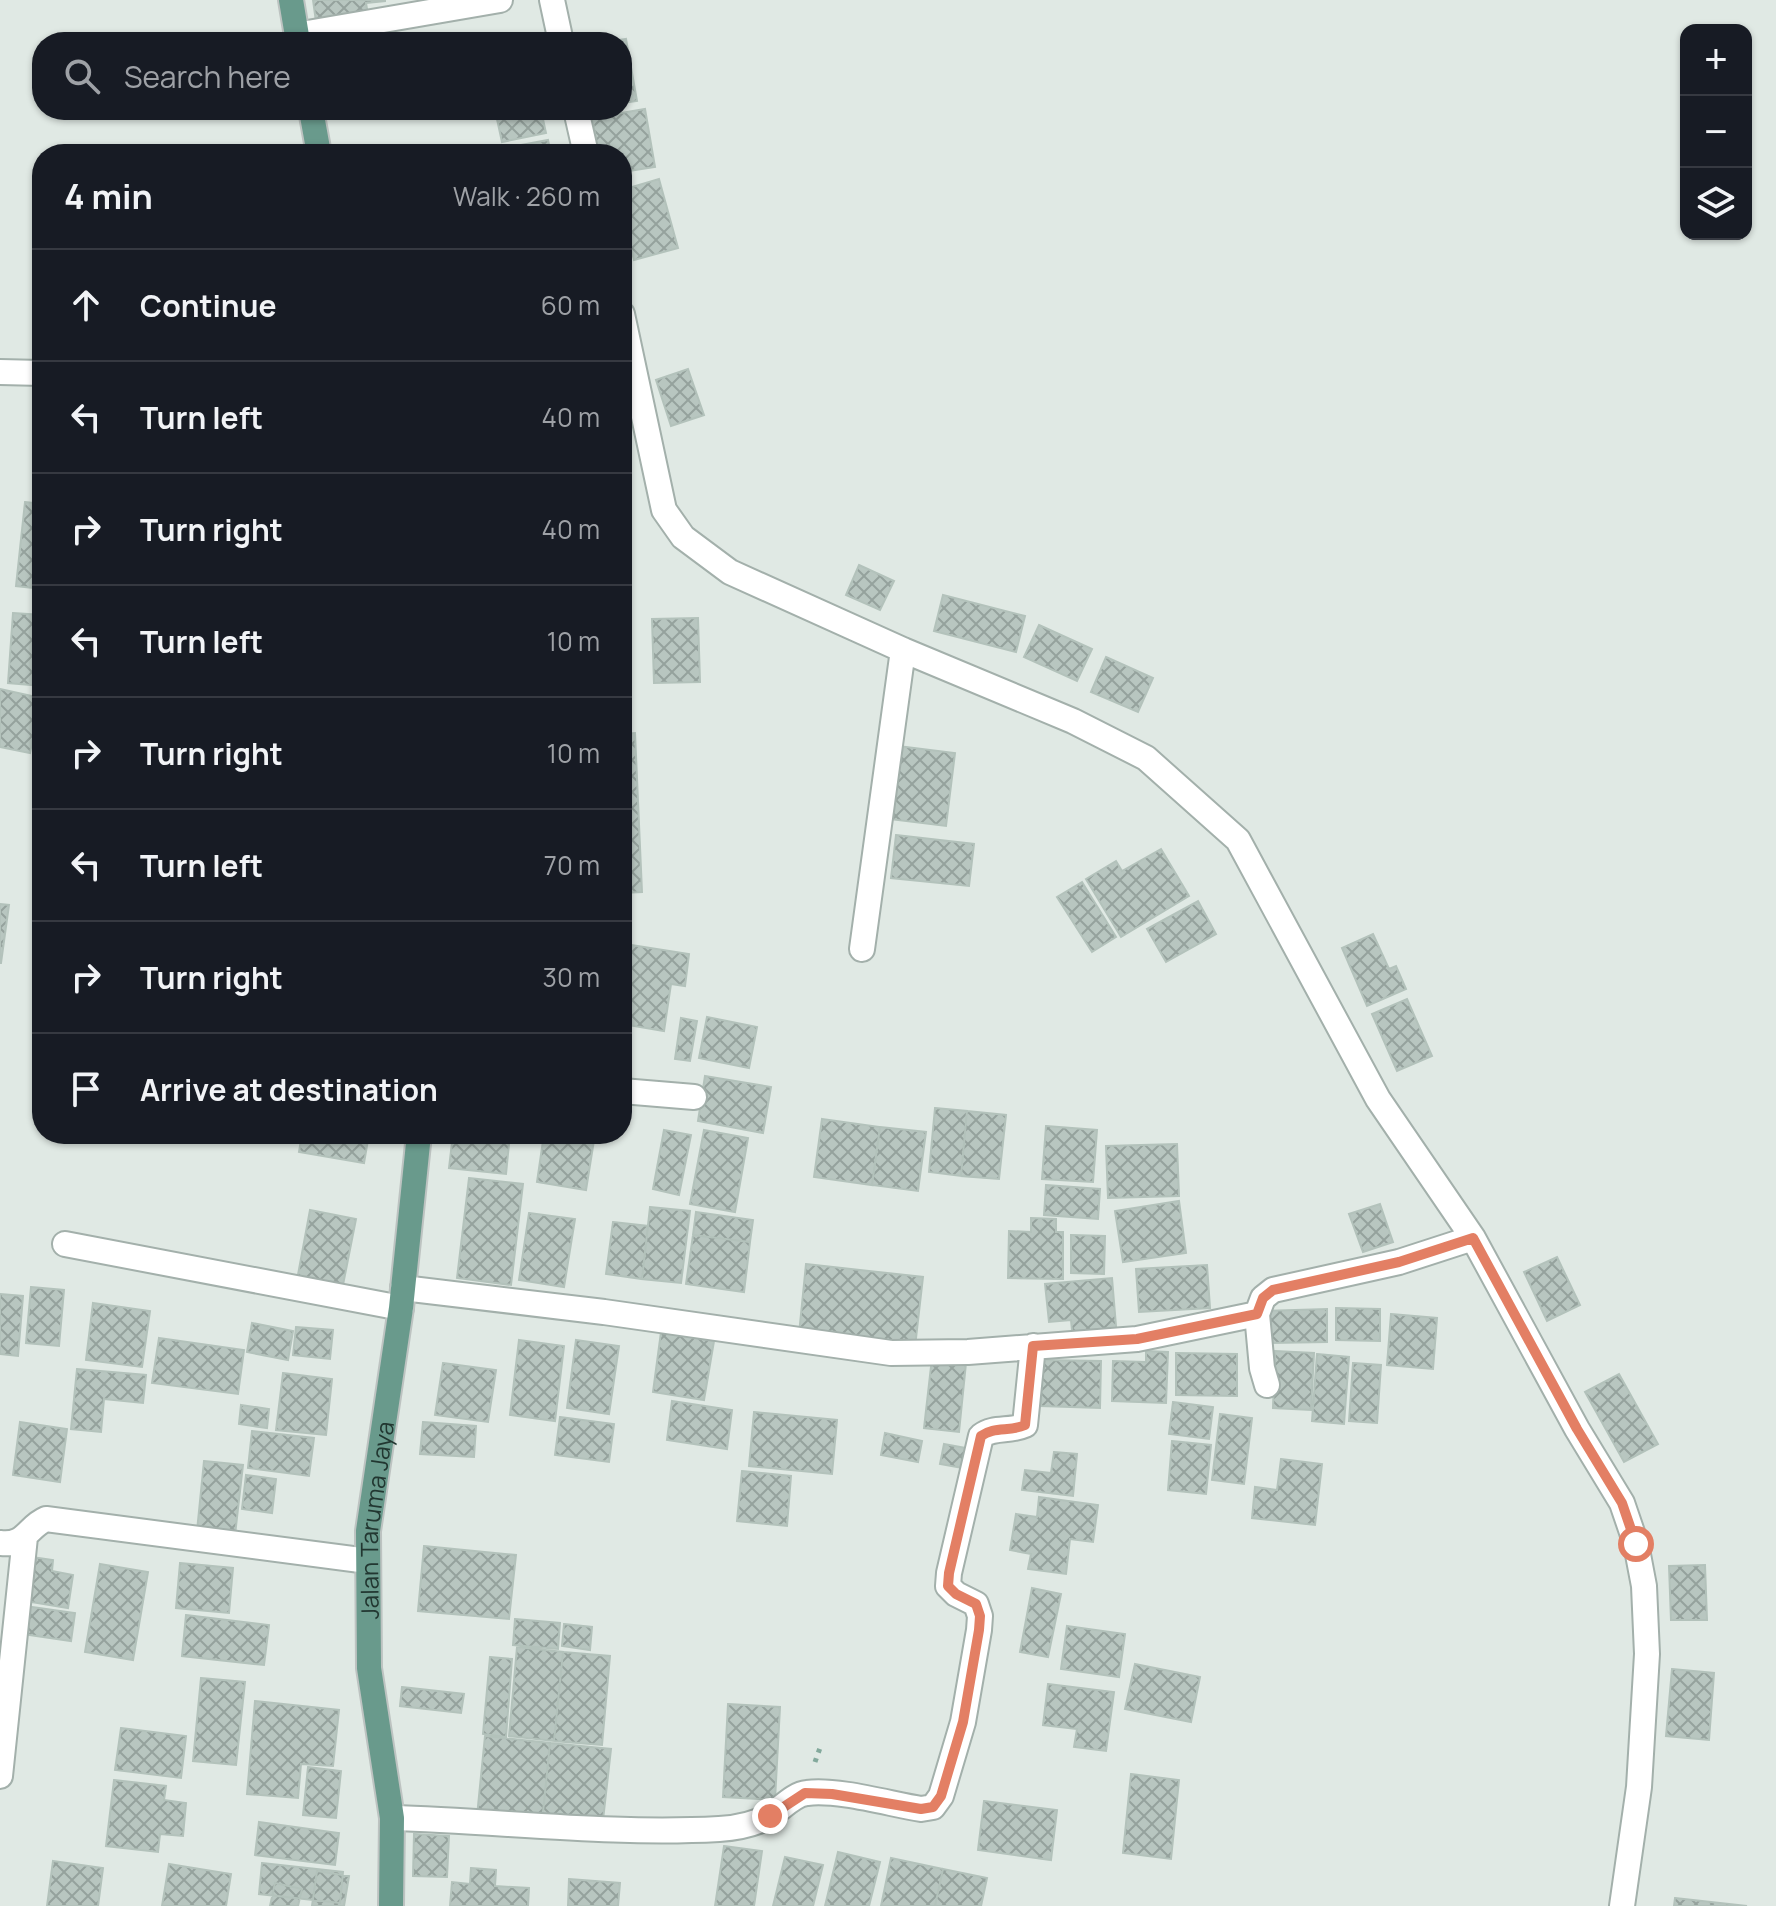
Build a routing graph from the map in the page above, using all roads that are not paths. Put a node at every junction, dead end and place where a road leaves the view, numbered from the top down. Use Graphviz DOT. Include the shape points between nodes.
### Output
graph roads {
  1 [pos="291,0"];
  2 [pos="500,0"];
  3 [pos="552,0"];
  4 [pos="296,32"];
  5 [pos="329,32"];
  6 [pos="559,32"];
  7 [pos="313,120"];
  8 [pos="578,120"];
  9 [pos="317,144"];
  10 [pos="584,144"];
  11 [pos="632,361"];
  12 [pos="0,372"];
  13 [pos="32,373"];
  14 [pos="903,650"];
  15 [pos="862,949"];
  16 [pos="632,1092"];
  17 [pos="694,1097"];
  18 [pos="418,1144"];
  19 [pos="1473,1238"];
  20 [pos="65,1244"];
  21 [pos="402,1298"];
  22 [pos="1257,1314"];
  23 [pos="1033,1346"];
  24 [pos="1267,1385"];
  25 [pos="25,1537"];
  26 [pos="0,1543"];
  27 [pos="368,1561"];
  28 [pos="4,1703"];
  29 [pos="0,1776"];
  30 [pos="392,1818"];
  31 [pos="391,1906"];
  32 [pos="1622,1906"];
  1 -- 4 [label="main road"];
  2 -- 5 [label="street"];
  3 -- 6 [label="street"];
  7 -- 9 [label="main road"];
  8 -- 10 [label="street"];
  11 -- 14 [label="street" via="664,510 683,537 730,572"];
  12 -- 13 [label="street"];
  14 -- 15 [label="street"];
  14 -- 19 [label="street" via="1073,721 1146,758 1238,840 1378,1099"];
  16 -- 17 [label="street"];
  18 -- 21 [label="main road, Jalan Taruma Jaya"];
  19 -- 22 [label="street" via="1399,1262 1273,1290"];
  19 -- 32 [label="street" via="1622,1503 1636,1544 1647,1654 1639,1787"];
  20 -- 21 [label="street"];
  21 -- 23 [label="street" via="604,1312 891,1353"];
  21 -- 27 [label="main road, Jalan Taruma Jaya"];
  22 -- 23 [label="street" via="1137,1339"];
  22 -- 24 [label="street"];
  23 -- 30 [label="street" via="1025,1425 981,1436 949,1573 948,1586 976,1604 980,1616 963,1722 933,1807 805,1793 747,1825 682,1830"];
  25 -- 26 [label="street"];
  25 -- 27 [label="street" via="38,1522 55,1520"];
  25 -- 28 [label="street"];
  27 -- 30 [label="main road, Jalan Taruma Jaya" via="369,1668"];
  28 -- 29 [label="street"];
  30 -- 31 [label="main road, Jalan Taruma Jaya"];
}
